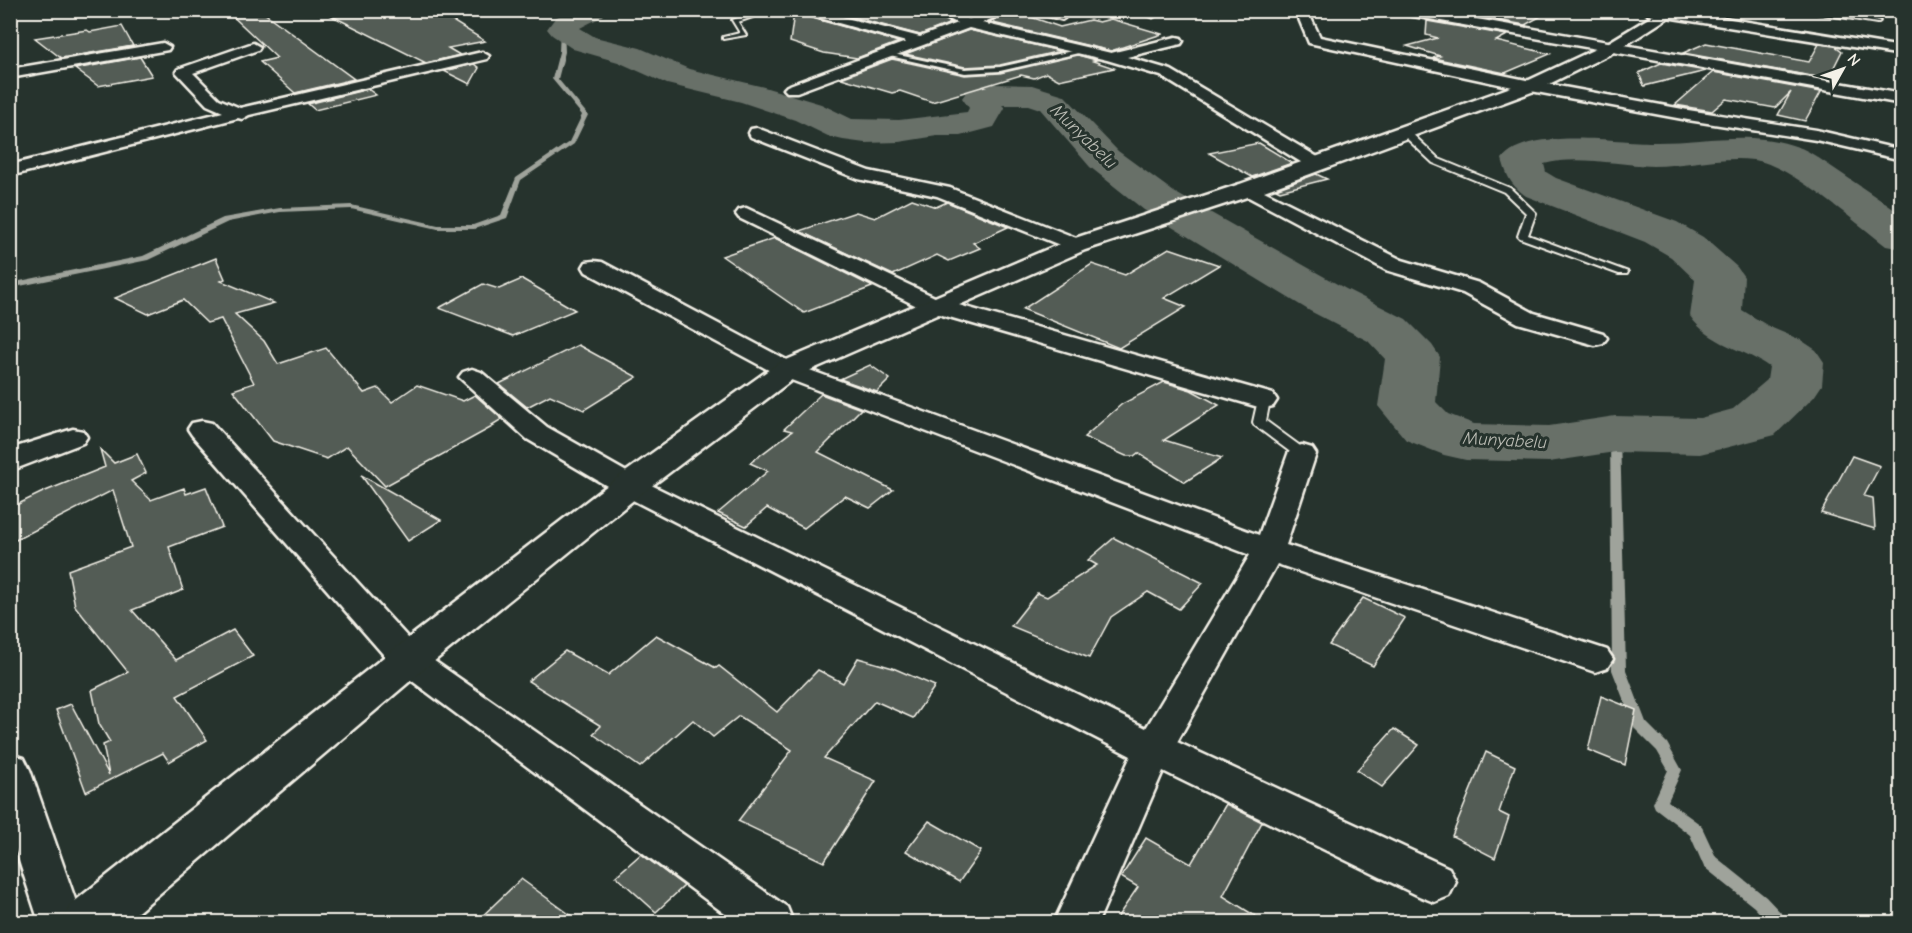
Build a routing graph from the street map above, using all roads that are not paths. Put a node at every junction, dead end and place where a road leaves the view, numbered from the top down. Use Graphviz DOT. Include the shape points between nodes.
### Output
graph roads {
  1 [pos="770,10"];
  2 [pos="798,10"];
  3 [pos="937,10"];
  4 [pos="1005,10"];
  5 [pos="1028,10"];
  6 [pos="1312,10"];
  7 [pos="1402,10"];
  8 [pos="1648,10"];
  9 [pos="1801,10"];
  10 [pos="1889,10"];
  11 [pos="1671,12"];
  12 [pos="1902,12"];
  13 [pos="1062,18"];
  14 [pos="1877,21"];
  15 [pos="970,24"];
  16 [pos="725,38"];
  17 [pos="919,41"];
  18 [pos="1176,41"];
  19 [pos="163,47"];
  20 [pos="253,47"];
  21 [pos="1612,47"];
  22 [pos="1085,50"];
  23 [pos="1902,51"];
  24 [pos="884,54"];
  25 [pos="482,56"];
  26 [pos="1111,57"];
  27 [pos="10,74"];
  28 [pos="1531,86"];
  29 [pos="792,89"];
  30 [pos="1902,99"];
  31 [pos="242,114"];
  32 [pos="1404,131"];
  33 [pos="757,133"];
  34 [pos="1901,154"];
  35 [pos="1315,163"];
  36 [pos="10,171"];
  37 [pos="1248,189"];
  38 [pos="746,214"];
  39 [pos="1077,245"];
  40 [pos="594,267"];
  41 [pos="1623,272"];
  42 [pos="933,305"];
  43 [pos="1595,338"];
  44 [pos="786,370"];
  45 [pos="472,377"];
  46 [pos="1264,400"];
  47 [pos="202,429"];
  48 [pos="73,437"];
  49 [pos="1302,454"];
  50 [pos="10,462"];
  51 [pos="629,486"];
  52 [pos="1269,550"];
  53 [pos="1595,659"];
  54 [pos="408,660"];
  55 [pos="1153,749"];
  56 [pos="10,770"];
  57 [pos="1434,882"];
  58 [pos="61,922"];
  59 [pos="88,922"];
  60 [pos="771,922"];
  61 [pos="1076,922"];
  1 -- 16 [label="lane" via="734,21 744,34"];
  2 -- 17 [label="street"];
  3 -- 15 [label="street"];
  4 -- 15 [label="street"];
  5 -- 13 [label="lane"];
  6 -- 28 [label="street" via="1303,14 1314,40"];
  7 -- 21 [label="street"];
  8 -- 11 [label="street"];
  9 -- 14 [label="lane"];
  10 -- 12 [label="street"];
  11 -- 21 [label="street"];
  11 -- 23 [label="street"];
  15 -- 17 [label="street"];
  15 -- 22 [label="street"];
  17 -- 24 [label="street"];
  18 -- 26 [label="street"];
  19 -- 27 [label="street"];
  20 -- 31 [label="street" via="183,72 213,102"];
  21 -- 28 [label="street"];
  21 -- 30 [label="street"];
  22 -- 24 [label="lane" via="1000,69 965,71"];
  22 -- 26 [label="street"];
  24 -- 29 [label="street"];
  25 -- 31 [label="street"];
  26 -- 35 [label="street" via="1166,73"];
  28 -- 32 [label="street"];
  28 -- 34 [label="street" via="1816,135"];
  31 -- 36 [label="street"];
  32 -- 35 [label="street"];
  32 -- 41 [label="lane" via="1436,161 1507,190 1531,213 1522,236"];
  33 -- 39 [label="street" via="864,175 943,192"];
  35 -- 37 [label="street"];
  37 -- 39 [label="street"];
  37 -- 43 [label="street" via="1394,265 1471,288 1526,318"];
  38 -- 42 [label="street"];
  39 -- 42 [label="street"];
  40 -- 44 [label="street"];
  42 -- 44 [label="street"];
  42 -- 46 [label="street"];
  44 -- 51 [label="street"];
  44 -- 52 [label="street"];
  45 -- 51 [label="street" via="537,433"];
  46 -- 49 [label="lane" via="1259,422"];
  47 -- 54 [label="street"];
  48 -- 50 [label="street"];
  49 -- 52 [label="street"];
  51 -- 54 [label="street"];
  51 -- 55 [label="street"];
  52 -- 53 [label="street"];
  52 -- 55 [label="street"];
  54 -- 59 [label="street"];
  54 -- 60 [label="street"];
  55 -- 57 [label="street"];
  55 -- 61 [label="street"];
  56 -- 58 [label="street"];
}
